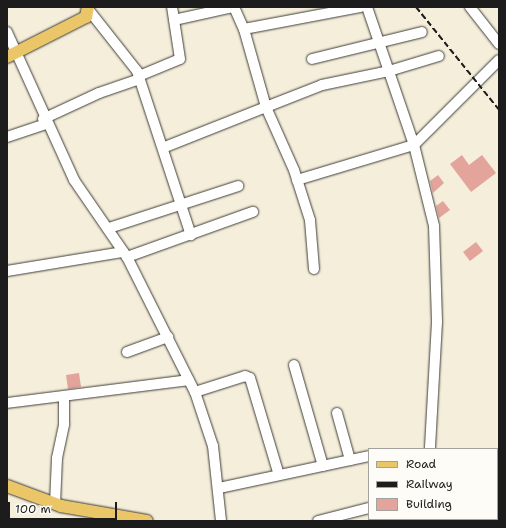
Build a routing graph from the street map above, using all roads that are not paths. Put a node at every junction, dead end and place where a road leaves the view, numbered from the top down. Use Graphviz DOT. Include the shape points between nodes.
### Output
graph roads {
  1 [pos="172,7"];
  2 [pos="234,7"];
  3 [pos="360,7"];
  4 [pos="367,7"];
  5 [pos="470,7"];
  6 [pos="88,8"];
  7 [pos="174,20"];
  8 [pos="244,29"];
  9 [pos="7,32"];
  10 [pos="422,32"];
  11 [pos="499,44"];
  12 [pos="381,45"];
  13 [pos="12,55"];
  14 [pos="439,56"];
  15 [pos="312,60"];
  16 [pos="499,60"];
  17 [pos="389,71"];
  18 [pos="140,77"];
  19 [pos="266,107"];
  20 [pos="45,122"];
  21 [pos="7,137"];
  22 [pos="414,145"];
  23 [pos="165,147"];
  24 [pos="297,180"];
  25 [pos="238,186"];
  26 [pos="181,204"];
  27 [pos="254,212"];
  28 [pos="109,228"];
  29 [pos="191,235"];
  30 [pos="125,255"];
  31 [pos="314,269"];
  32 [pos="7,271"];
  33 [pos="168,336"];
  34 [pos="127,352"];
  35 [pos="294,365"];
  36 [pos="189,380"];
  37 [pos="195,392"];
  38 [pos="64,398"];
  39 [pos="7,403"];
  40 [pos="337,413"];
  41 [pos="430,448"];
  42 [pos="368,456"];
  43 [pos="350,460"];
  44 [pos="323,466"];
  45 [pos="279,475"];
  46 [pos="7,486"];
  47 [pos="219,488"];
  48 [pos="55,504"];
  49 [pos="368,508"];
  50 [pos="147,521"];
  51 [pos="221,521"];
  52 [pos="318,521"];
  1 -- 7 [label="street"];
  2 -- 7 [label="street"];
  2 -- 8 [label="street"];
  3 -- 8 [label="street"];
  4 -- 12 [label="street"];
  5 -- 11 [label="street"];
  6 -- 13 [label="main road" via="86,17"];
  6 -- 18 [label="street"];
  7 -- 18 [label="street" via="180,59"];
  8 -- 19 [label="street"];
  9 -- 13 [label="street"];
  10 -- 12 [label="street"];
  12 -- 15 [label="street"];
  12 -- 17 [label="street"];
  13 -- 20 [label="street"];
  14 -- 17 [label="street"];
  16 -- 22 [label="street"];
  17 -- 19 [label="street" via="322,86"];
  17 -- 22 [label="street"];
  18 -- 20 [label="street" via="99,93"];
  18 -- 23 [label="street"];
  19 -- 23 [label="street"];
  19 -- 24 [label="street"];
  20 -- 21 [label="street"];
  20 -- 28 [label="street" via="74,180"];
  22 -- 24 [label="street"];
  22 -- 41 [label="street" via="434,226 437,322"];
  23 -- 26 [label="street"];
  24 -- 31 [label="street" via="310,220"];
  25 -- 26 [label="street"];
  26 -- 28 [label="street"];
  26 -- 29 [label="street"];
  27 -- 29 [label="street"];
  28 -- 30 [label="street"];
  29 -- 30 [label="street"];
  30 -- 32 [label="street"];
  30 -- 33 [label="street"];
  33 -- 34 [label="street"];
  33 -- 36 [label="street"];
  35 -- 44 [label="street"];
  36 -- 37 [label="street"];
  36 -- 38 [label="street"];
  37 -- 45 [label="street" via="245,376 250,378"];
  37 -- 47 [label="street" via="213,446"];
  38 -- 39 [label="street"];
  38 -- 48 [label="street" via="65,418 56,471"];
  40 -- 43 [label="street"];
  42 -- 43 [label="street"];
  43 -- 44 [label="street"];
  44 -- 45 [label="street"];
  45 -- 47 [label="street"];
  46 -- 48 [label="main road"];
  47 -- 51 [label="street"];
  48 -- 50 [label="main road"];
  49 -- 52 [label="street"];
}
